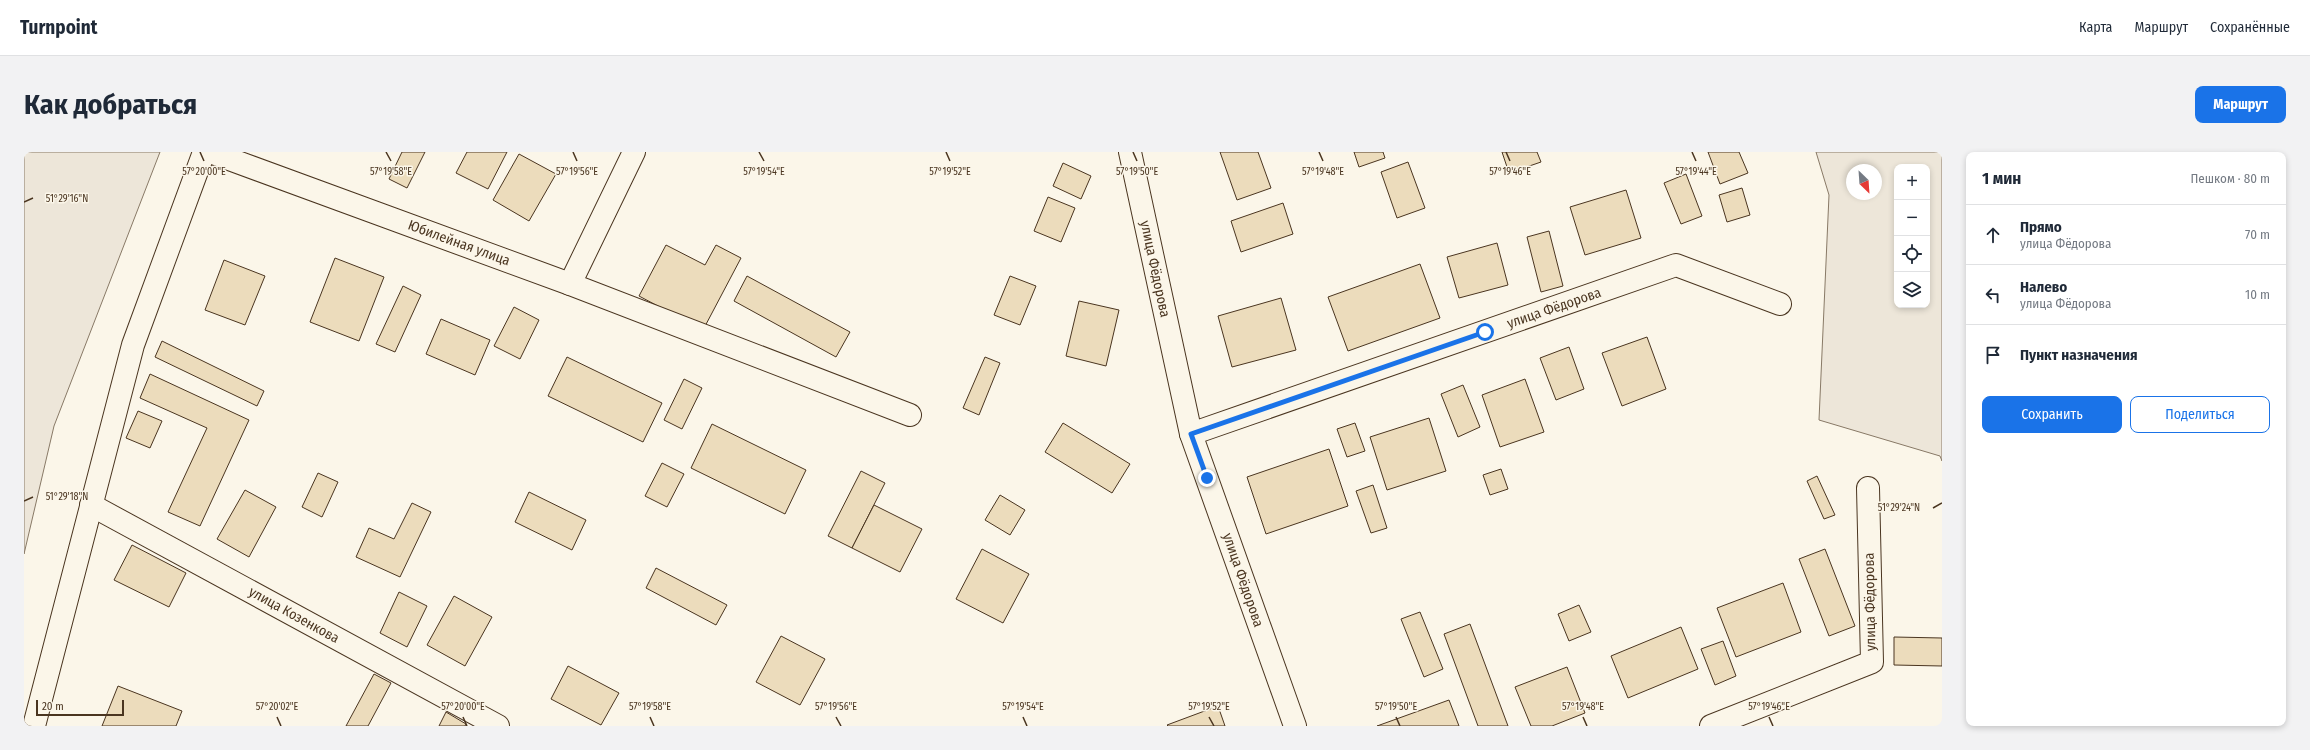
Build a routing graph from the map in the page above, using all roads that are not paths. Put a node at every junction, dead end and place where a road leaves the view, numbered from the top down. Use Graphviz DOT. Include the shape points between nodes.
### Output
graph roads {
  1 [pos="204,152"];
  2 [pos="210,152"];
  3 [pos="634,152"];
  4 [pos="1130,152"];
  5 [pos="570,284"];
  6 [pos="1780,304"];
  7 [pos="910,414"];
  8 [pos="1191,434"];
  9 [pos="1868,488"];
  10 [pos="91,505"];
  11 [pos="34,726"];
  12 [pos="498,726"];
  13 [pos="1295,726"];
  14 [pos="1711,726"];
  1 -- 10 [label="street" via="133,346"];
  2 -- 5 [label="street, Юбилейная улица"];
  3 -- 5 [label="street"];
  4 -- 8 [label="street, улица Фёдорова"];
  5 -- 7 [label="street, Юбилейная улица"];
  6 -- 8 [label="street, улица Фёдорова" via="1676,265"];
  8 -- 13 [label="street, улица Фёдорова"];
  9 -- 14 [label="street, улица Фёдорова" via="1872,662"];
  10 -- 11 [label="street"];
  10 -- 12 [label="street, улица Козенкова"];
}
